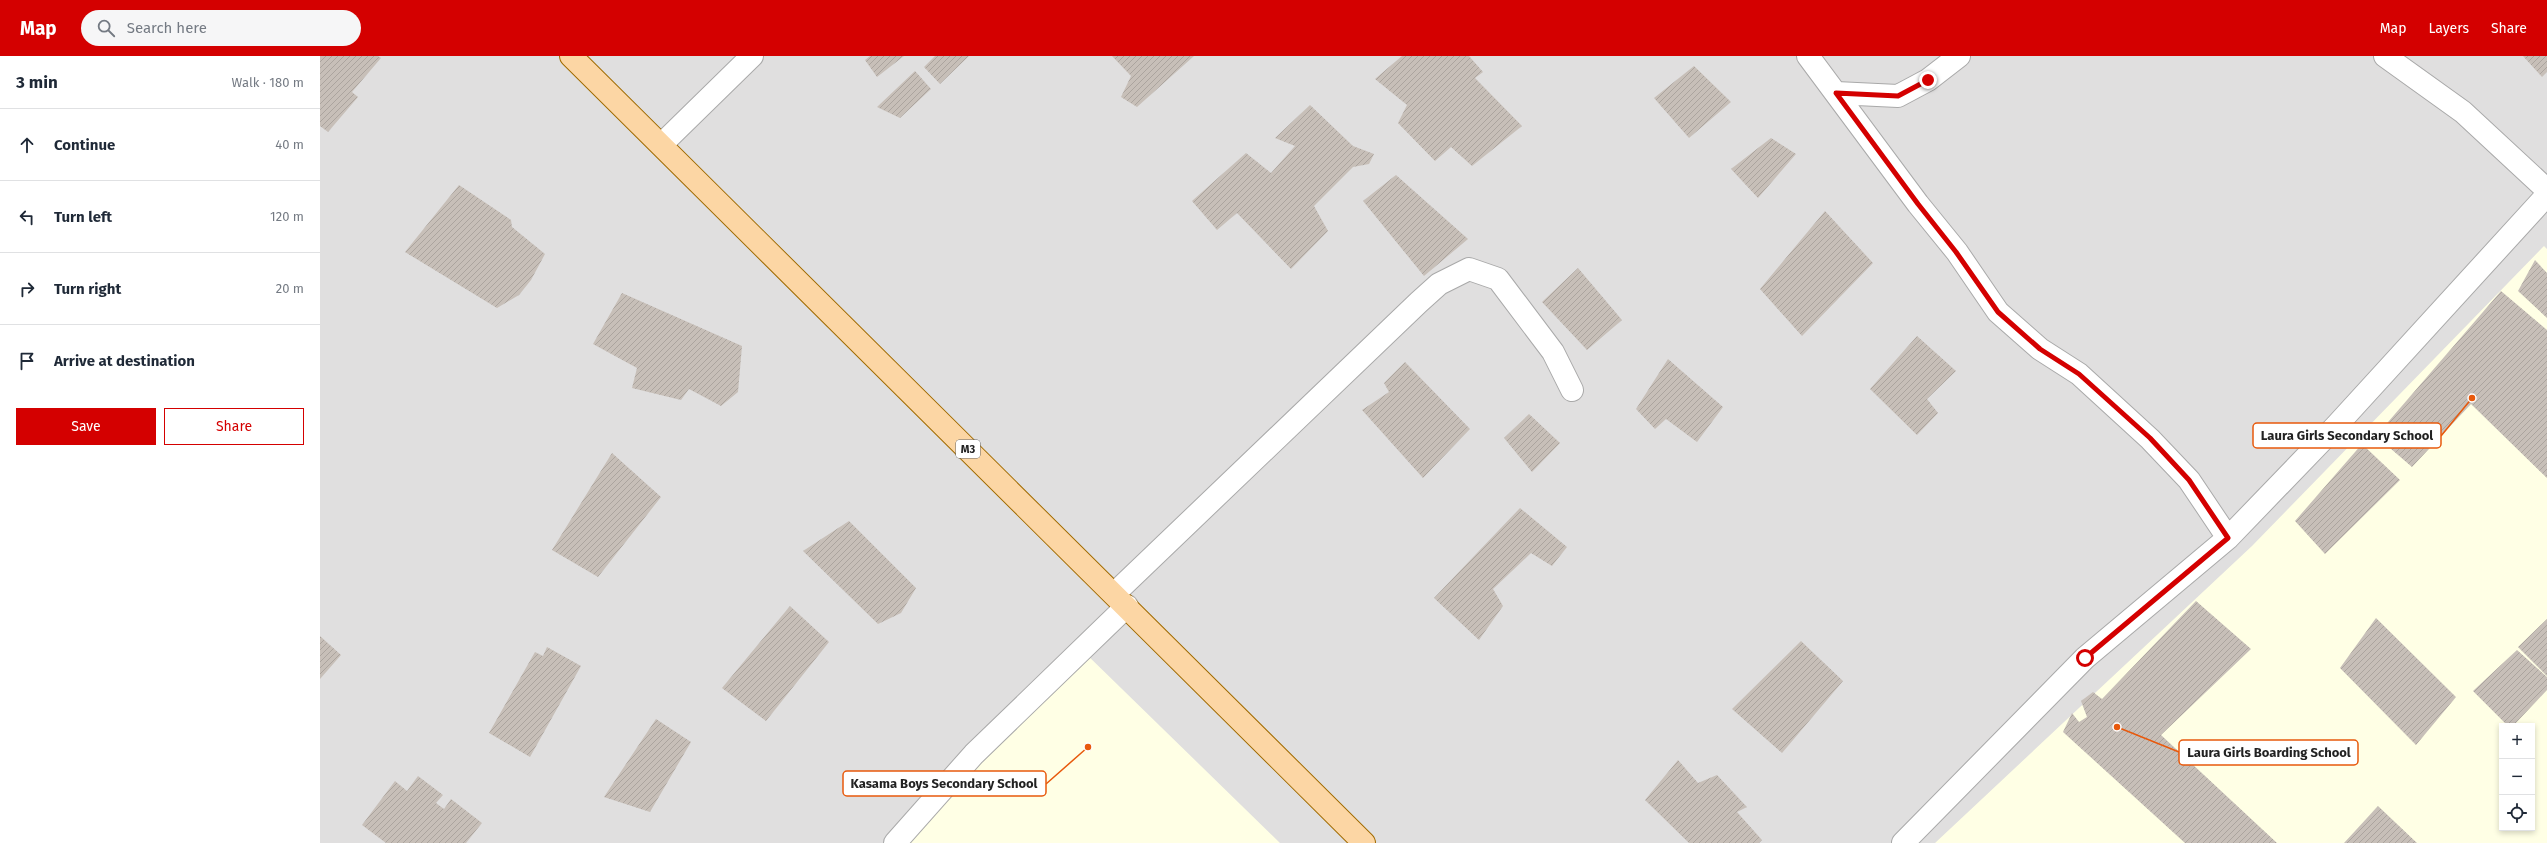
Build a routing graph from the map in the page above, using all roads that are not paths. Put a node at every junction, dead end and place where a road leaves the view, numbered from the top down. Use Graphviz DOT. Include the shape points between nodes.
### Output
graph roads {
  1 [pos="571,56"];
  2 [pos="752,56"];
  3 [pos="1808,56"];
  4 [pos="1959,56"];
  5 [pos="2385,56"];
  6 [pos="1836,93"];
  7 [pos="662,144"];
  8 [pos="2547,190"];
  9 [pos="2547,195"];
  10 [pos="1572,390"];
  11 [pos="2228,538"];
  12 [pos="1121,600"];
  13 [pos="895,843"];
  14 [pos="1364,843"];
  15 [pos="1903,843"];
  1 -- 7 [label="main road, M3"];
  2 -- 7 [label="street"];
  3 -- 6 [label="street"];
  4 -- 6 [label="street" via="1928,80 1898,96"];
  5 -- 8 [label="street" via="2463,112"];
  6 -- 11 [label="street" via="1998,312 2040,349 2079,374 2150,438 2189,480"];
  7 -- 12 [label="main road, M3"];
  9 -- 11 [label="street" via="2336,426"];
  10 -- 12 [label="street" via="1553,352 1498,279 1469,269 1439,284 1419,302"];
  11 -- 15 [label="street" via="2085,658"];
  12 -- 13 [label="street" via="974,754"];
  12 -- 14 [label="main road, M3"];
}
